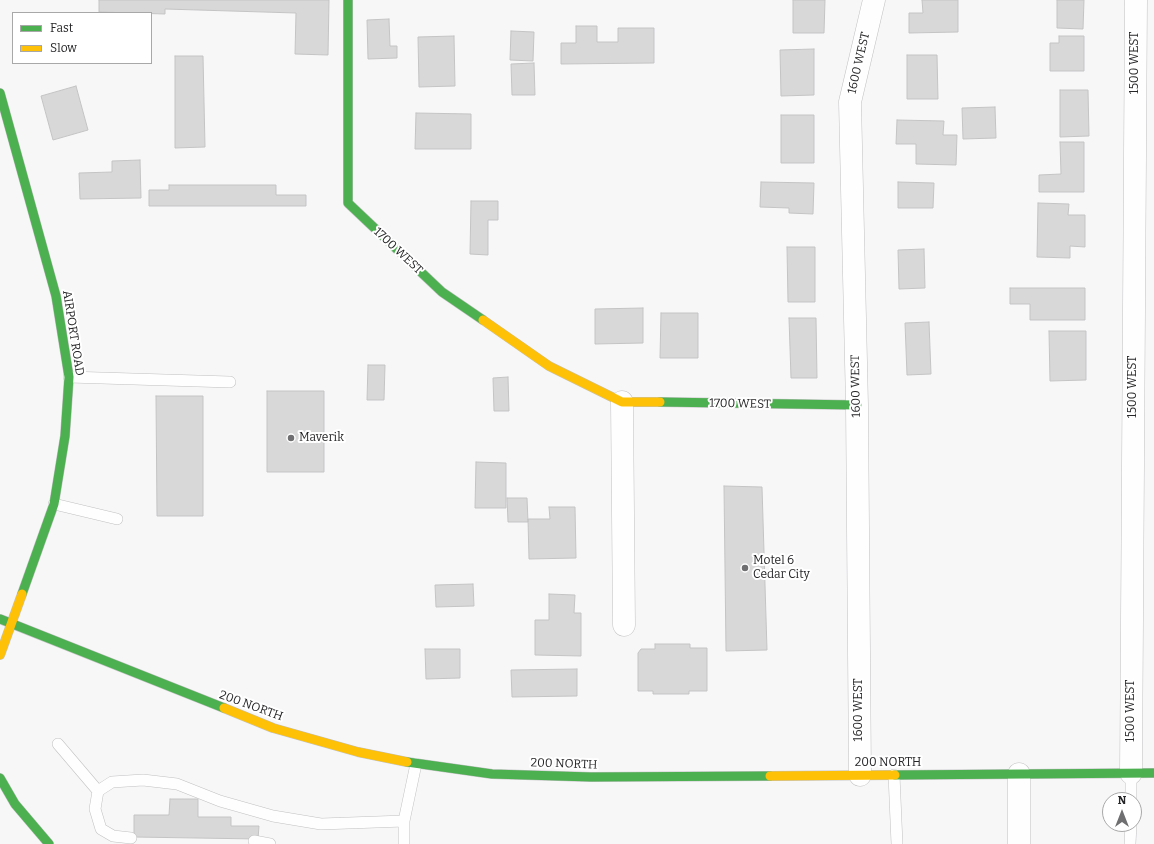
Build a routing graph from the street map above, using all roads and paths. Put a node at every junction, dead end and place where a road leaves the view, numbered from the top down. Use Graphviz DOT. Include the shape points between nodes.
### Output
graph roads {
  1 [pos="348,0"];
  2 [pos="874,0"];
  3 [pos="1136,0"];
  4 [pos="0,92"];
  5 [pos="69,377"];
  6 [pos="230,382"];
  7 [pos="622,402"];
  8 [pos="857,405"];
  9 [pos="54,504"];
  10 [pos="117,519"];
  11 [pos="0,619"];
  12 [pos="12,624"];
  13 [pos="624,625"];
  14 [pos="0,655"];
  15 [pos="58,744"];
  16 [pos="416,764"];
  17 [pos="1131,773"];
  18 [pos="1154,773"];
  19 [pos="1018,774"];
  20 [pos="860,775"];
  21 [pos="894,775"];
  22 [pos="0,778"];
  23 [pos="98,790"];
  24 [pos="1131,792"];
  25 [pos="404,821"];
  26 [pos="1131,832"];
  27 [pos="131,838"];
  28 [pos="254,841"];
  29 [pos="49,844"];
  30 [pos="270,844"];
  31 [pos="404,844"];
  32 [pos="897,844"];
  33 [pos="1019,844"];
  34 [pos="1130,844"];
  1 -- 7 [label="street, 1700 WEST" via="348,203 442,292 549,366"];
  2 -- 8 [label="street, 1600 WEST" via="850,102"];
  3 -- 17 [label="street, 1500 WEST"];
  4 -- 5 [label="street, AIRPORT ROAD" via="56,296"];
  5 -- 6 [label="lane"];
  5 -- 9 [label="street, AIRPORT ROAD" via="65,436"];
  7 -- 8 [label="street, 1700 WEST"];
  7 -- 13 [label="street"];
  8 -- 20 [label="street, 1600 WEST"];
  9 -- 10 [label="lane"];
  9 -- 12 [label="street, AIRPORT ROAD"];
  11 -- 12 [label="street, 200 NORTH"];
  12 -- 14 [label="street, AIRPORT ROAD"];
  12 -- 16 [label="street, 200 NORTH" via="273,728 358,752"];
  15 -- 23 [label="lane"];
  16 -- 20 [label="street, 200 NORTH" via="492,774 591,777"];
  16 -- 25 [label="lane"];
  17 -- 18 [label="street, 200 NORTH"];
  17 -- 19 [label="street, 200 NORTH"];
  17 -- 24 [label="lane"];
  19 -- 21 [label="street, 200 NORTH"];
  19 -- 33 [label="street"];
  20 -- 21 [label="street, 200 NORTH"];
  21 -- 32 [label="lane"];
  22 -- 29 [label="street" via="15,804"];
  23 -- 25 [label="lane" via="112,782 143,780 177,784 220,801 280,818 321,824"];
  23 -- 27 [label="lane" via="95,809 101,829 113,836"];
  25 -- 31 [label="lane"];
  26 -- 34 [label="lane"];
  28 -- 30 [label="lane"];
}
